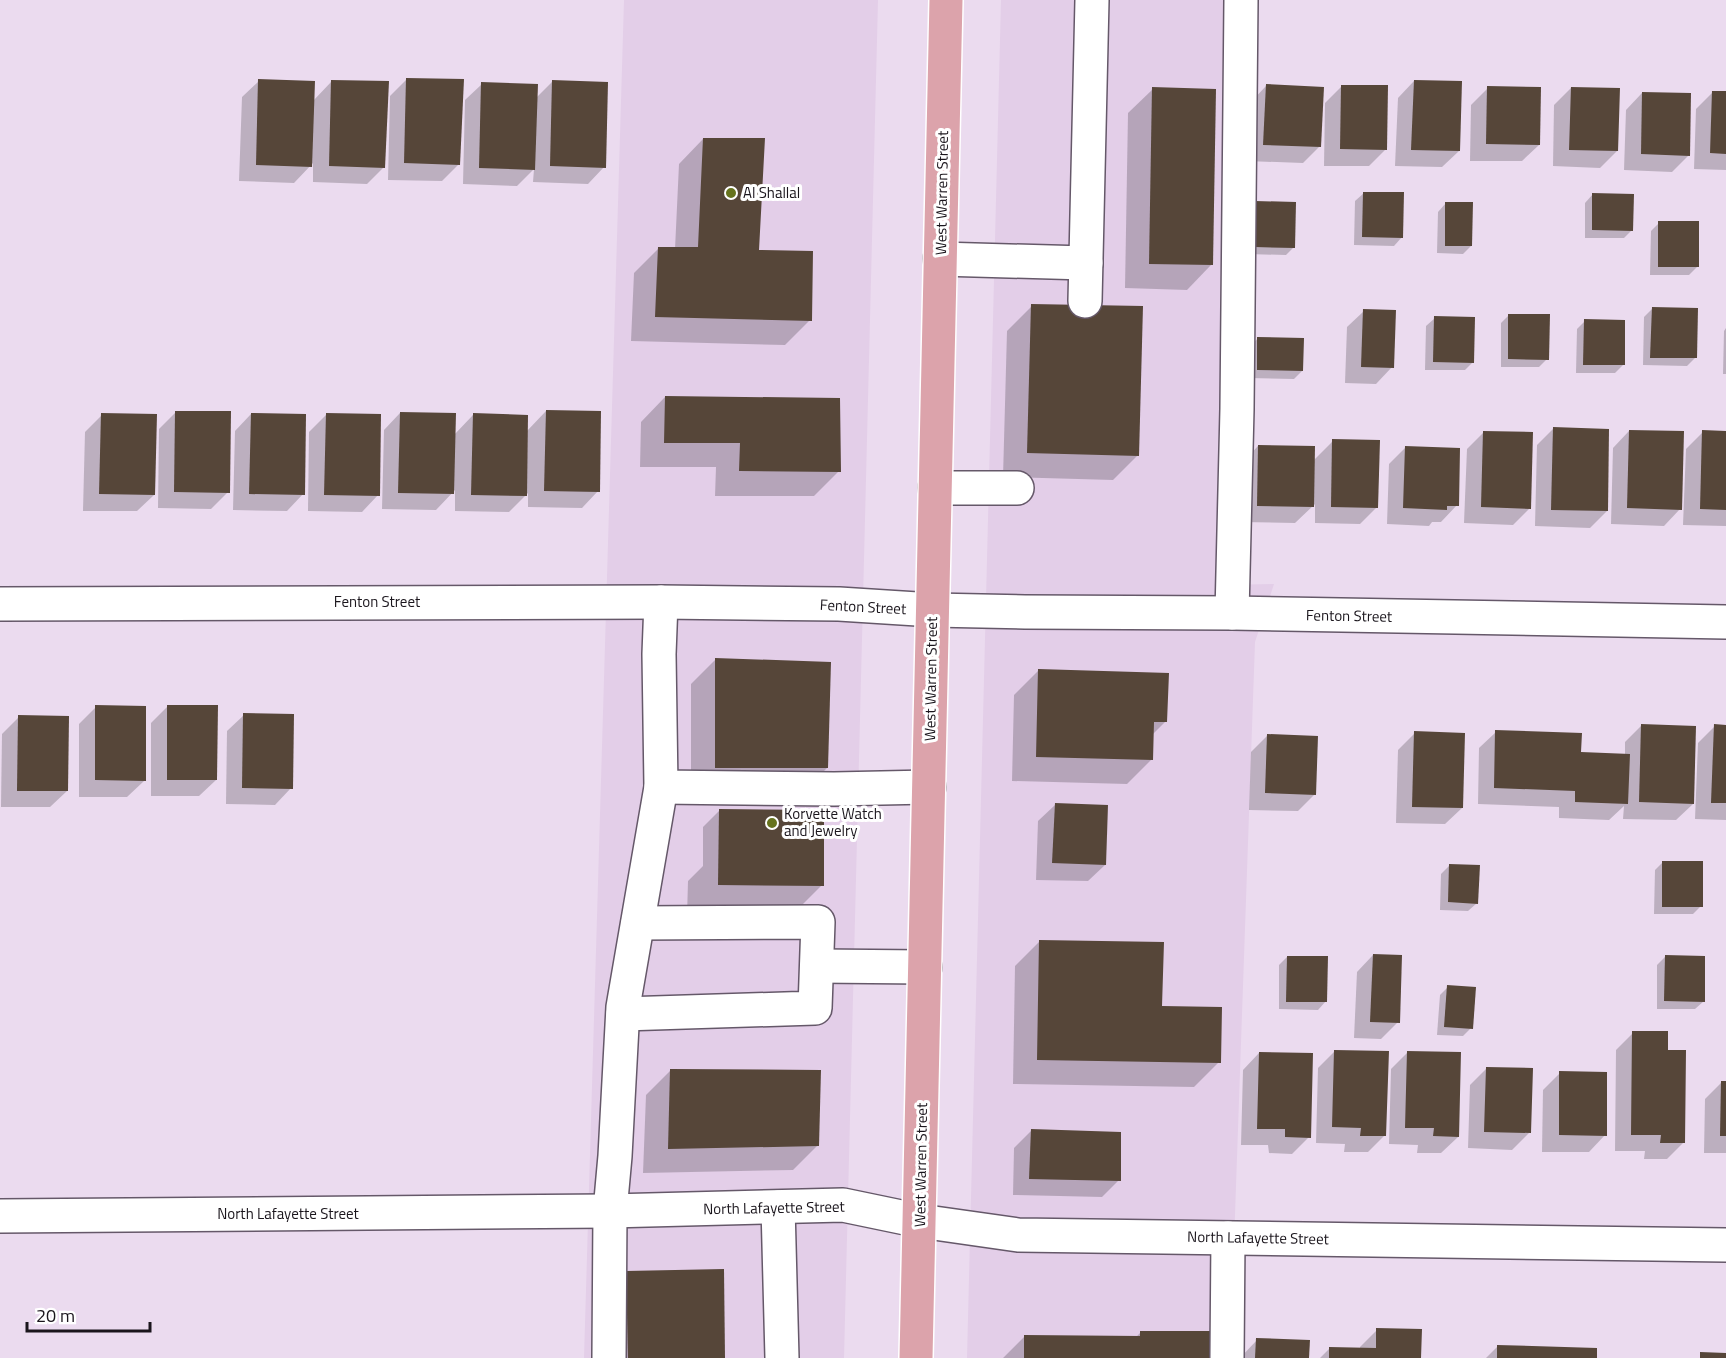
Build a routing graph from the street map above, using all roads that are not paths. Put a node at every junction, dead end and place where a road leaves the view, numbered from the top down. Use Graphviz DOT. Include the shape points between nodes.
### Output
graph roads {
  1 [pos="946,0"];
  2 [pos="1092,0"];
  3 [pos="1241,0"];
  4 [pos="940,259"];
  5 [pos="1086,263"];
  6 [pos="1085,301"];
  7 [pos="935,488"];
  8 [pos="1017,488"];
  9 [pos="661,602"];
  10 [pos="0,604"];
  11 [pos="933,610"];
  12 [pos="1232,613"];
  13 [pos="1726,622"];
  14 [pos="929,787"];
  15 [pos="661,788"];
  16 [pos="638,923"];
  17 [pos="817,966"];
  18 [pos="925,967"];
  19 [pos="623,1014"];
  20 [pos="778,1207"];
  21 [pos="610,1211"];
  22 [pos="0,1216"];
  23 [pos="920,1221"];
  24 [pos="1228,1238"];
  25 [pos="1726,1245"];
  26 [pos="609,1358"];
  27 [pos="782,1358"];
  28 [pos="916,1358"];
  29 [pos="1227,1358"];
  1 -- 4 [label="main road, West Warren Street"];
  2 -- 5 [label="street"];
  3 -- 12 [label="street"];
  4 -- 5 [label="street"];
  4 -- 7 [label="main road, West Warren Street"];
  5 -- 6 [label="street"];
  7 -- 8 [label="street"];
  7 -- 11 [label="main road, West Warren Street"];
  9 -- 10 [label="street, Fenton Street"];
  9 -- 11 [label="street, Fenton Street" via="839,604"];
  9 -- 15 [label="street"];
  11 -- 12 [label="street, Fenton Street"];
  11 -- 14 [label="main road, West Warren Street"];
  12 -- 13 [label="street, Fenton Street"];
  14 -- 15 [label="street"];
  14 -- 18 [label="main road, West Warren Street"];
  15 -- 16 [label="street"];
  16 -- 17 [label="street" via="818,922"];
  16 -- 19 [label="street"];
  17 -- 18 [label="street"];
  17 -- 19 [label="street" via="815,1008"];
  18 -- 23 [label="main road, West Warren Street"];
  19 -- 21 [label="street"];
  20 -- 21 [label="street, North Lafayette Street"];
  20 -- 23 [label="street, North Lafayette Street" via="843,1206"];
  20 -- 27 [label="street"];
  21 -- 22 [label="street, North Lafayette Street"];
  21 -- 26 [label="street"];
  23 -- 24 [label="street, North Lafayette Street" via="1018,1235"];
  23 -- 28 [label="main road, West Warren Street"];
  24 -- 25 [label="street, North Lafayette Street"];
  24 -- 29 [label="street"];
}
